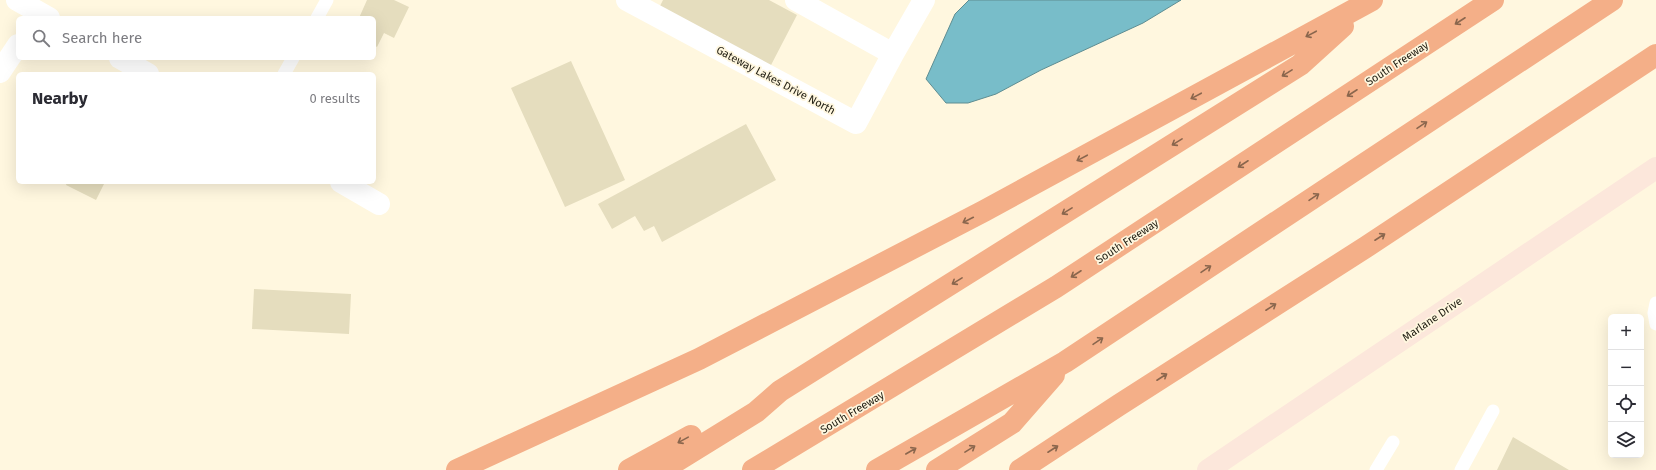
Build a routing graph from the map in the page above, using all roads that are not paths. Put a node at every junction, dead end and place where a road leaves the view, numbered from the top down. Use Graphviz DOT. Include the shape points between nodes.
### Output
graph roads {
  1 [pos="17,0"];
  2 [pos="327,0"];
  3 [pos="628,0"];
  4 [pos="796,0"];
  5 [pos="924,0"];
  6 [pos="1493,0"];
  7 [pos="1612,0"];
  8 [pos="1371,1"];
  9 [pos="42,16"];
  10 [pos="318,16"];
  11 [pos="16,48"];
  12 [pos="892,54"];
  13 [pos="1656,55"];
  14 [pos="124,60"];
  15 [pos="292,60"];
  16 [pos="0,72"];
  17 [pos="144,72"];
  18 [pos="285,72"];
  19 [pos="1656,168"];
  20 [pos="344,184"];
  21 [pos="379,204"];
  22 [pos="1656,303"];
  23 [pos="1656,324"];
  24 [pos="1065,362"];
  25 [pos="780,392"];
  26 [pos="1493,412"];
  27 [pos="1393,442"];
  28 [pos="1211,469"];
  29 [pos="457,470"];
  30 [pos="629,470"];
  31 [pos="662,470"];
  32 [pos="753,470"];
  33 [pos="877,470"];
  34 [pos="937,470"];
  35 [pos="1020,470"];
  36 [pos="1376,470"];
  37 [pos="1461,470"];
  1 -- 9 [label="street"];
  2 -- 10 [label="lane"];
  3 -- 12 [label="street, Gateway Lakes Drive North" via="856,123"];
  4 -- 12 [label="street"];
  5 -- 12 [label="street, Gateway Lakes Drive North"];
  6 -- 32 [label="highway, South Freeway, one-way" via="1056,287"];
  24 -- 7 [label="highway, one-way"];
  8 -- 25 [label="highway, one-way" via="1300,65"];
  8 -- 29 [label="highway, one-way" via="984,211 699,359"];
  11 -- 16 [label="street"];
  35 -- 13 [label="highway, one-way" via="1366,247"];
  14 -- 17 [label="street"];
  15 -- 18 [label="lane"];
  19 -- 28 [label="street, Marlane Drive"];
  20 -- 21 [label="street"];
  22 -- 23 [label="lane"];
  33 -- 24 [label="highway, one-way"];
  34 -- 24 [label="highway, one-way" via="1012,423"];
  25 -- 30 [label="highway, one-way" via="751,403"];
  25 -- 31 [label="highway" via="756,412"];
  26 -- 37 [label="lane"];
  27 -- 36 [label="lane"];
}
